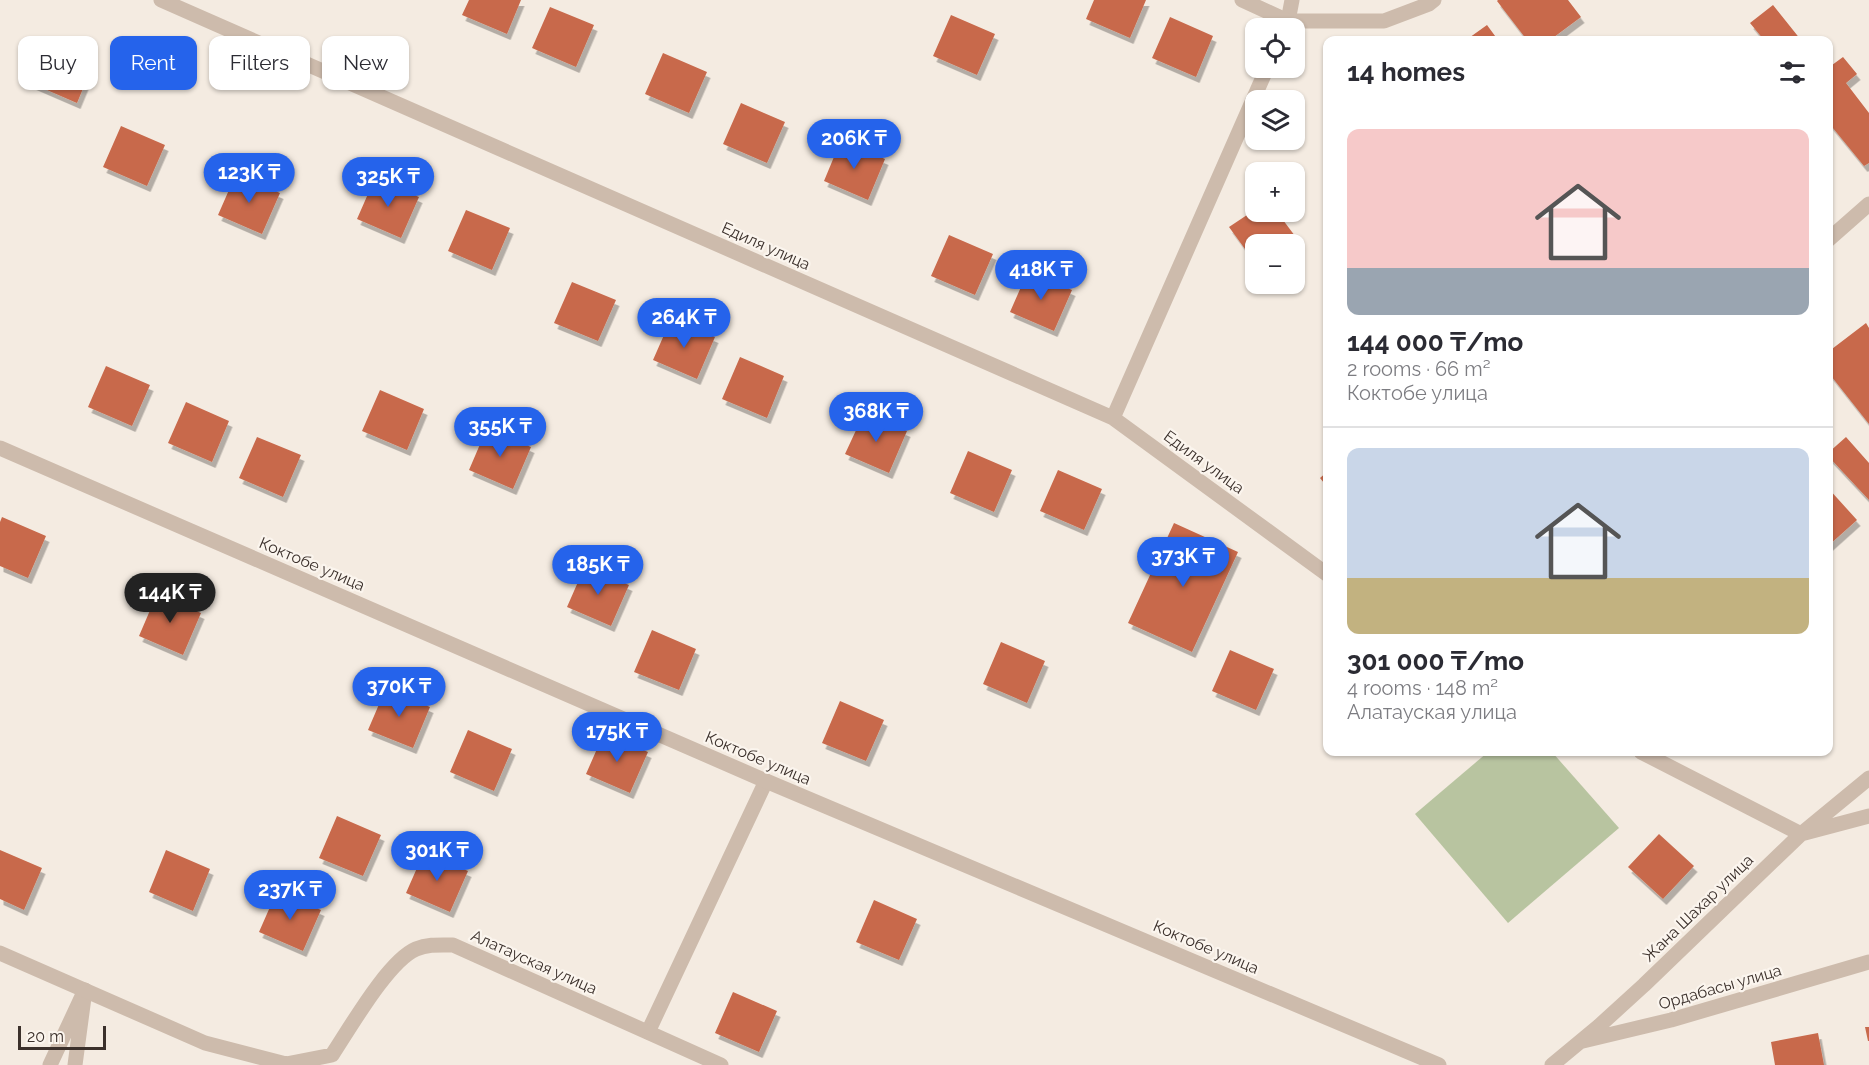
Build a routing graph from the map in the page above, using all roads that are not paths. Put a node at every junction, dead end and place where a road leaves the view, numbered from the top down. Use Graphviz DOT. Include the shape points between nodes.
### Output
graph roads {
  1 [pos="161,0"];
  2 [pos="1242,0"];
  3 [pos="1292,0"];
  4 [pos="1434,0"];
  5 [pos="1274,18"];
  6 [pos="1288,18"];
  7 [pos="1305,24"];
  8 [pos="1263,78"];
  9 [pos="1869,204"];
  10 [pos="1833,236"];
  11 [pos="1113,418"];
  12 [pos="0,448"];
  13 [pos="1323,571"];
  14 [pos="1649,756"];
  15 [pos="1869,778"];
  16 [pos="766,781"];
  17 [pos="1868,819"];
  18 [pos="1801,834"];
  19 [pos="0,953"];
  20 [pos="1869,963"];
  21 [pos="86,990"];
  22 [pos="648,1032"];
  23 [pos="1580,1042"];
  24 [pos="50,1065"];
  25 [pos="75,1065"];
  26 [pos="721,1065"];
  27 [pos="1439,1065"];
  28 [pos="1551,1065"];
  1 -- 11 [label="street, Едиля улица"];
  2 -- 5 [label="street"];
  3 -- 6 [label="street"];
  4 -- 7 [label="street" via="1384,21"];
  8 -- 11 [label="street"];
  9 -- 10 [label="street"];
  11 -- 13 [label="street, Едиля улица"];
  12 -- 16 [label="street, Коктобе улица"];
  14 -- 18 [label="street"];
  15 -- 18 [label="street, Жана Шахар улица"];
  16 -- 22 [label="street"];
  16 -- 27 [label="street, Коктобе улица"];
  17 -- 18 [label="street"];
  18 -- 23 [label="street, Жана Шахар улица"];
  19 -- 21 [label="street, Алатауская улица"];
  20 -- 23 [label="street, Ордабасы улица"];
  21 -- 22 [label="street, Алатауская улица" via="205,1043 286,1064 332,1055 386,975 405,955 430,945 453,945"];
  21 -- 24 [label="street"];
  21 -- 25 [label="street"];
  22 -- 26 [label="street, Алатауская улица"];
  23 -- 28 [label="street, Жана Шахар улица"];
}
